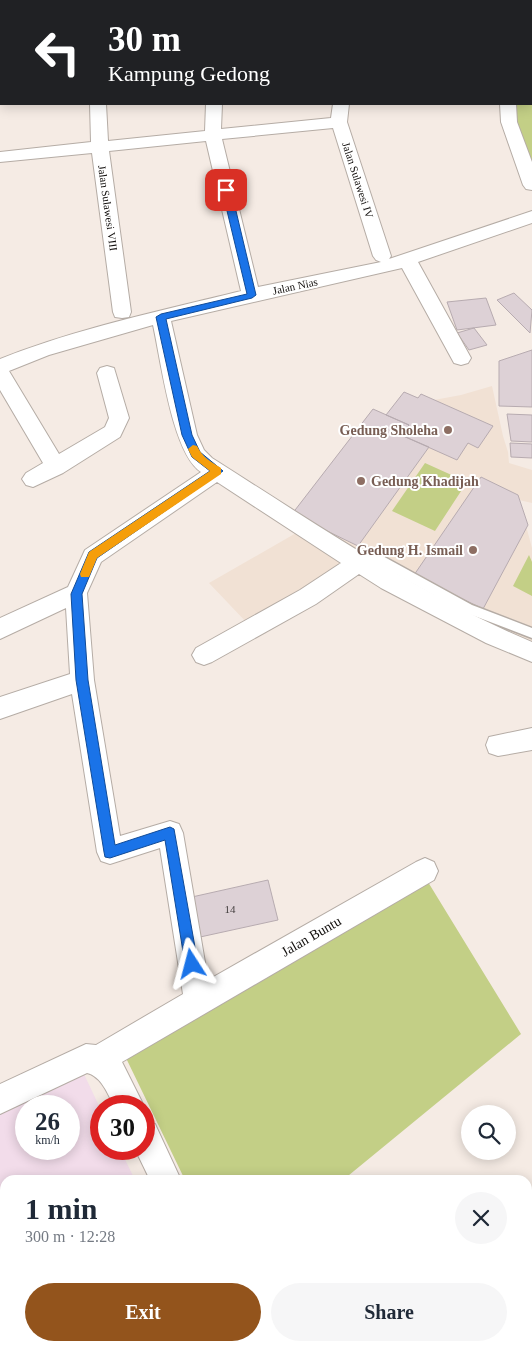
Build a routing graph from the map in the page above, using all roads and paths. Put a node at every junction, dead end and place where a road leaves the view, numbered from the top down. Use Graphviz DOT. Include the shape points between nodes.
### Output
graph roads {
  1 [pos="98,105"];
  2 [pos="214,105"];
  3 [pos="341,105"];
  4 [pos="508,105"];
  5 [pos="339,122"];
  6 [pos="213,136"];
  7 [pos="100,146"];
  8 [pos="0,157"];
  9 [pos="532,185"];
  10 [pos="532,217"];
  11 [pos="382,256"];
  12 [pos="407,259"];
  13 [pos="252,295"];
  14 [pos="122,312"];
  15 [pos="161,317"];
  16 [pos="461,358"];
  17 [pos="0,367"];
  18 [pos="0,373"];
  19 [pos="107,373"];
  20 [pos="56,467"];
  21 [pos="218,471"];
  22 [pos="33,479"];
  23 [pos="358,562"];
  24 [pos="76,594"];
  25 [pos="0,629"];
  26 [pos="532,633"];
  27 [pos="532,652"];
  28 [pos="204,655"];
  29 [pos="82,680"];
  30 [pos="0,708"];
  31 [pos="532,739"];
  32 [pos="498,744"];
  33 [pos="424,872"];
  34 [pos="198,1001"];
  35 [pos="98,1060"];
  36 [pos="124,1095"];
  37 [pos="0,1099"];
  38 [pos="155,1158"];
  39 [pos="164,1175"];
  1 -- 7 [label="street, Jalan Sulawesi VIII"];
  2 -- 6 [label="street"];
  3 -- 5 [label="street, Jalan Sulawesi IV"];
  4 -- 9 [label="street" via="509,122"];
  5 -- 6 [label="street"];
  5 -- 11 [label="street, Jalan Sulawesi IV"];
  6 -- 7 [label="street"];
  6 -- 13 [label="street"];
  7 -- 8 [label="street"];
  7 -- 14 [label="street, Jalan Sulawesi VIII"];
  10 -- 12 [label="street, Jalan Nias"];
  12 -- 13 [label="street, Jalan Nias" via="386,267"];
  12 -- 16 [label="street"];
  13 -- 15 [label="street, Jalan Nias"];
  15 -- 17 [label="street, Jalan Nias" via="42,350"];
  15 -- 21 [label="street" via="187,435 196,455"];
  18 -- 20 [label="street"];
  19 -- 20 [label="street" via="119,418 117,427"];
  20 -- 22 [label="street"];
  21 -- 23 [label="street"];
  21 -- 24 [label="street" via="93,556"];
  23 -- 26 [label="lane" via="368,553 461,606 506,626"];
  23 -- 27 [label="street" via="438,608"];
  23 -- 28 [label="street" via="292,607"];
  24 -- 25 [label="street"];
  24 -- 29 [label="street"];
  29 -- 30 [label="street"];
  29 -- 34 [label="street" via="110,852 170,833"];
  31 -- 32 [label="street"];
  33 -- 34 [label="street, Jalan Buntu"];
  34 -- 35 [label="street, Jalan Buntu"];
  35 -- 36 [label="street" via="113,1074"];
  35 -- 37 [label="street" via="86,1058"];
  38 -- 39 [label="street"];
}
